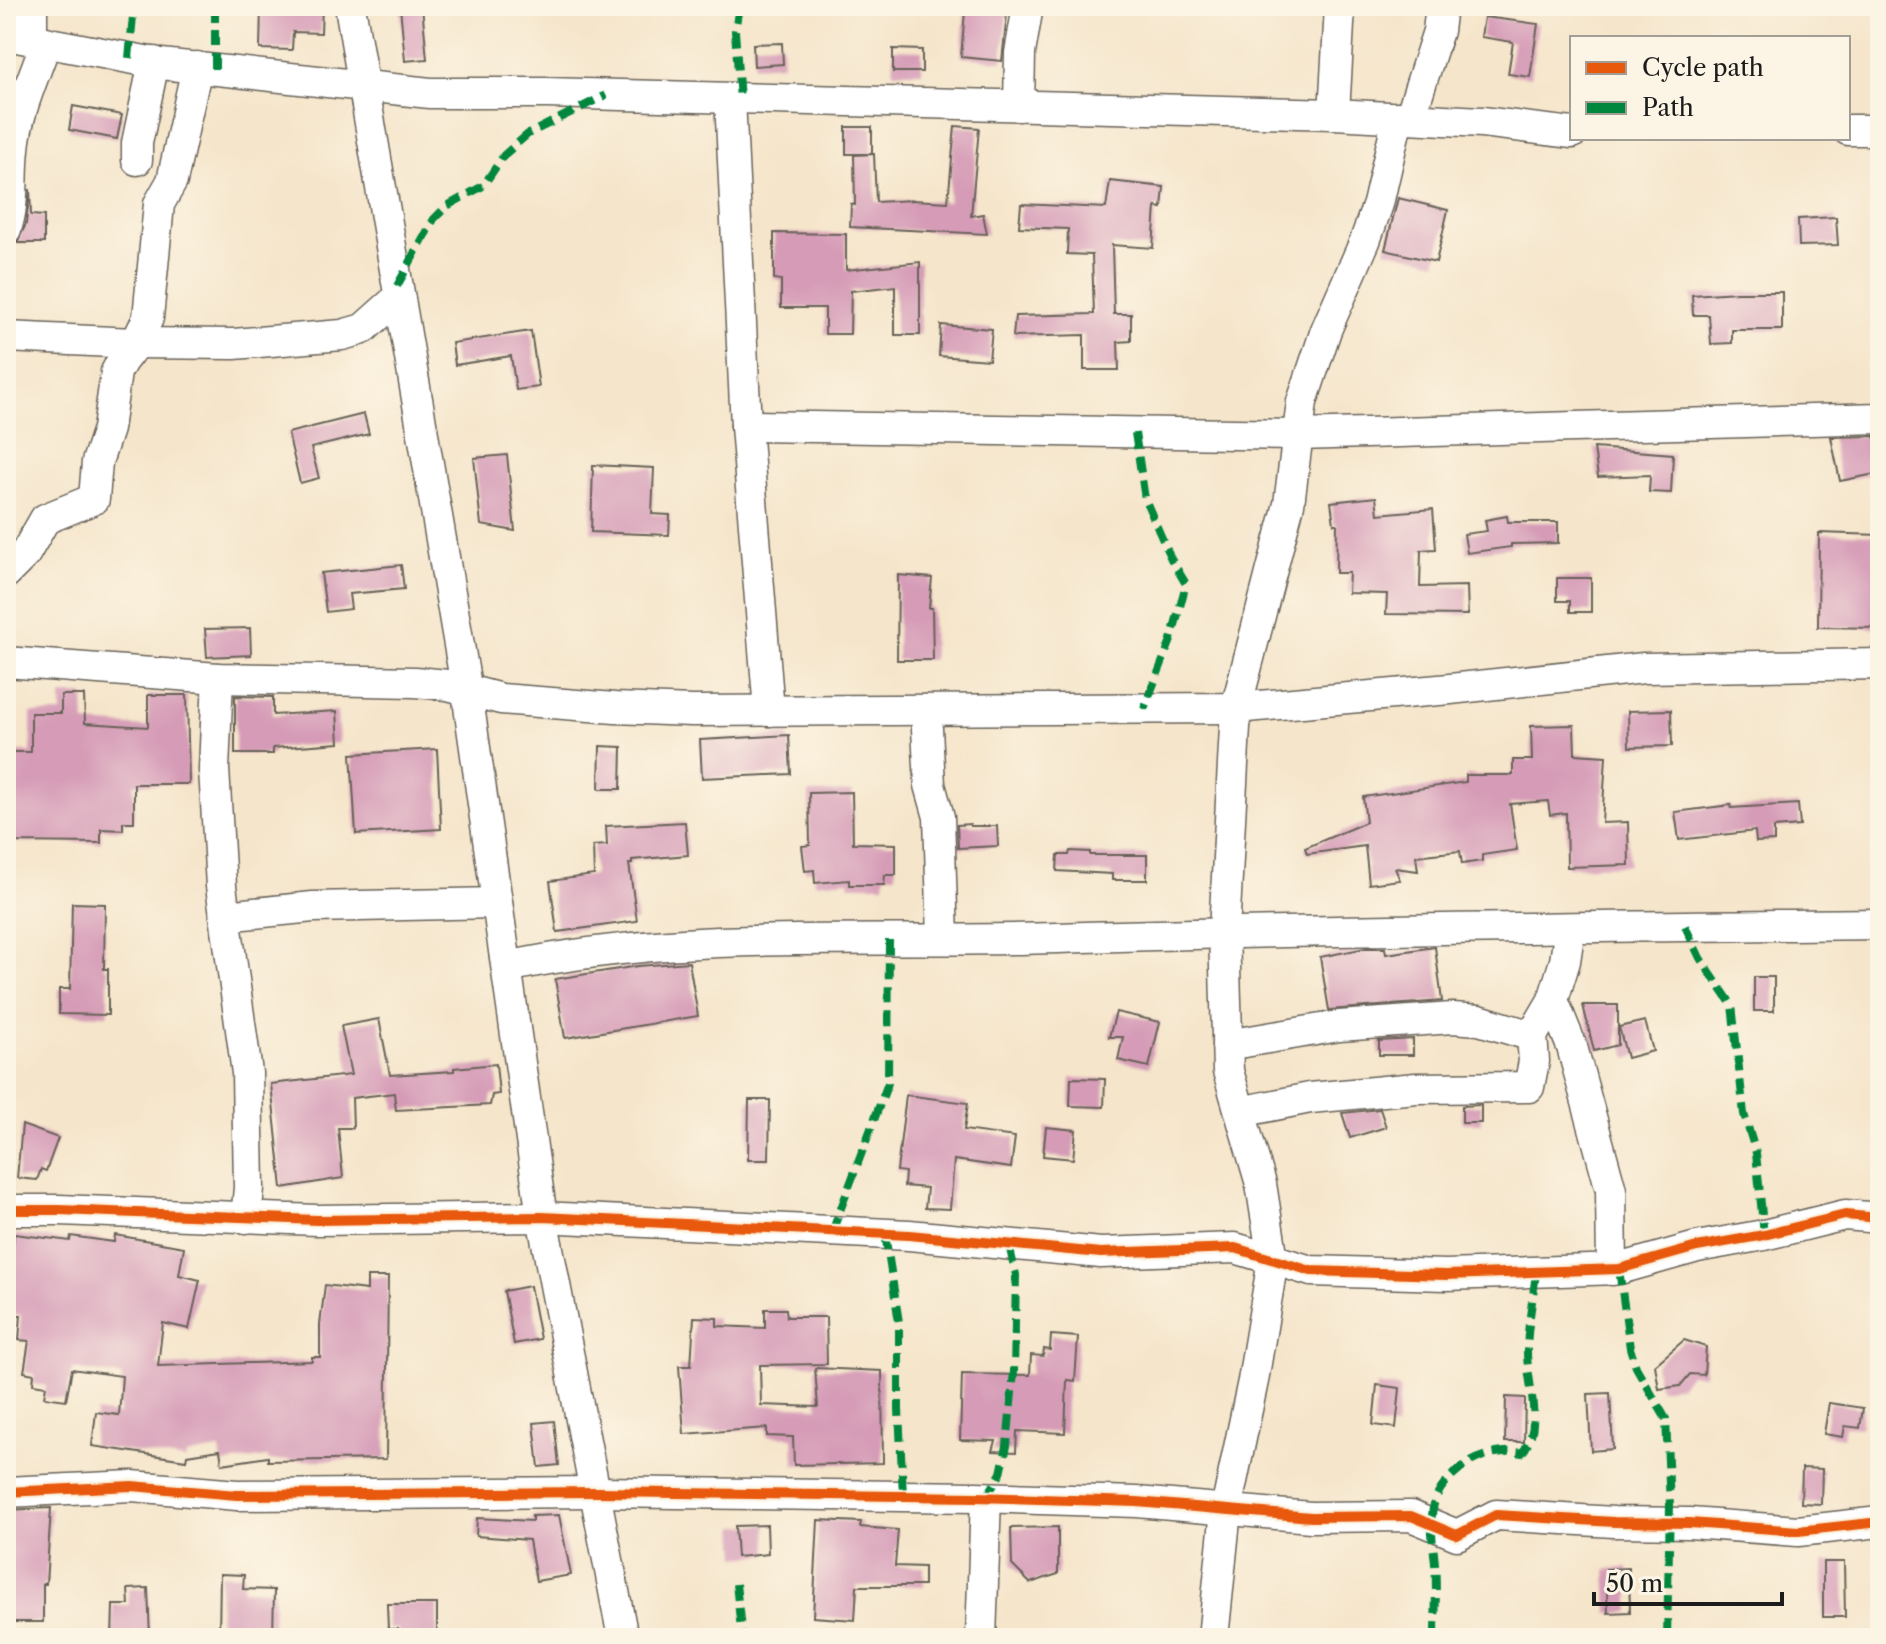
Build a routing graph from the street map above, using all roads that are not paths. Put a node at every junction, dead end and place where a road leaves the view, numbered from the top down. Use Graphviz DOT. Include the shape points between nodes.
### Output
graph roads {
  1 [pos="32,6"];
  2 [pos="350,6"];
  3 [pos="1028,6"];
  4 [pos="1340,6"];
  5 [pos="1441,6"];
  6 [pos="28,39"];
  7 [pos="154,62"];
  8 [pos="197,67"];
  9 [pos="363,86"];
  10 [pos="730,99"];
  11 [pos="1019,106"];
  12 [pos="1334,114"];
  13 [pos="1404,118"];
  14 [pos="1850,130"];
  15 [pos="1880,130"];
  16 [pos="1570,133"];
  17 [pos="137,160"];
  18 [pos="6,229"];
  19 [pos="399,297"];
  20 [pos="6,337"];
  21 [pos="136,343"];
  22 [pos="1880,418"];
  23 [pos="746,426"];
  24 [pos="1299,435"];
  25 [pos="6,573"];
  26 [pos="6,662"];
  27 [pos="1880,664"];
  28 [pos="218,678"];
  29 [pos="467,692"];
  30 [pos="1236,708"];
  31 [pos="926,710"];
  32 [pos="769,711"];
  33 [pos="497,903"];
  34 [pos="225,916"];
  35 [pos="1880,924"];
  36 [pos="1570,928"];
  37 [pos="1224,932"];
  38 [pos="943,939"];
  39 [pos="507,967"];
  40 [pos="1553,1000"];
  41 [pos="1532,1036"];
  42 [pos="1227,1045"];
  43 [pos="1240,1112"];
  44 [pos="9,1206"];
  45 [pos="542,1217"];
  46 [pos="246,1218"];
  47 [pos="1880,1218"];
  48 [pos="1273,1260"];
  49 [pos="1612,1270"];
  50 [pos="6,1492"];
  51 [pos="597,1492"];
  52 [pos="986,1498"];
  53 [pos="1226,1510"];
  54 [pos="1880,1522"];
  55 [pos="623,1638"];
  56 [pos="981,1638"];
  57 [pos="1213,1638"];
  1 -- 6 [label="street"];
  2 -- 9 [label="street"];
  3 -- 11 [label="street"];
  4 -- 12 [label="street"];
  5 -- 13 [label="street" via="1438,31"];
  6 -- 7 [label="street"];
  6 -- 18 [label="street"];
  7 -- 8 [label="street"];
  7 -- 17 [label="street"];
  8 -- 9 [label="street"];
  8 -- 21 [label="street" via="172,181 159,204 148,318"];
  9 -- 10 [label="street" via="430,93"];
  9 -- 19 [label="street"];
  10 -- 11 [label="street"];
  10 -- 23 [label="street"];
  11 -- 12 [label="street"];
  12 -- 13 [label="street"];
  13 -- 16 [label="street"];
  13 -- 24 [label="street" via="1378,204 1311,370"];
  14 -- 15 [label="street"];
  19 -- 21 [label="street" via="363,329 342,335 234,344"];
  19 -- 29 [label="street"];
  20 -- 21 [label="street"];
  21 -- 25 [label="street" via="116,372 94,499 45,519 25,554"];
  22 -- 24 [label="street"];
  23 -- 24 [label="street"];
  23 -- 32 [label="street"];
  24 -- 30 [label="street" via="1289,504"];
  26 -- 28 [label="street"];
  27 -- 30 [label="street" via="1644,668"];
  28 -- 29 [label="street" via="415,682"];
  28 -- 34 [label="street" via="214,769"];
  29 -- 32 [label="street" via="615,708"];
  29 -- 33 [label="street"];
  30 -- 31 [label="street"];
  30 -- 37 [label="street"];
  31 -- 32 [label="street"];
  31 -- 38 [label="street" via="930,785 939,817"];
  33 -- 34 [label="street" via="313,907"];
  33 -- 39 [label="street"];
  34 -- 46 [label="street" via="247,1073"];
  35 -- 36 [label="street"];
  36 -- 37 [label="street"];
  36 -- 40 [label="street"];
  37 -- 38 [label="street"];
  37 -- 42 [label="street"];
  38 -- 39 [label="street" via="622,947"];
  39 -- 45 [label="street"];
  40 -- 41 [label="street"];
  40 -- 49 [label="street" via="1572,1047 1611,1190"];
  41 -- 42 [label="street" via="1453,1018 1339,1026"];
  41 -- 43 [label="street" via="1529,1087 1416,1088 1310,1098"];
  42 -- 43 [label="street"];
  43 -- 48 [label="street" via="1261,1184"];
  44 -- 46 [label="street"];
  45 -- 46 [label="street"];
  45 -- 48 [label="street" via="909,1235 1101,1253 1235,1248"];
  45 -- 51 [label="street"];
  47 -- 49 [label="street" via="1845,1215"];
  48 -- 49 [label="street" via="1311,1271 1363,1273"];
  48 -- 53 [label="street"];
  50 -- 51 [label="street" via="132,1486 237,1495"];
  51 -- 52 [label="street"];
  51 -- 55 [label="street"];
  52 -- 53 [label="street"];
  52 -- 56 [label="street"];
  53 -- 54 [label="street" via="1311,1517 1411,1516 1457,1535 1496,1515 1798,1531"];
  53 -- 57 [label="street"];
}
